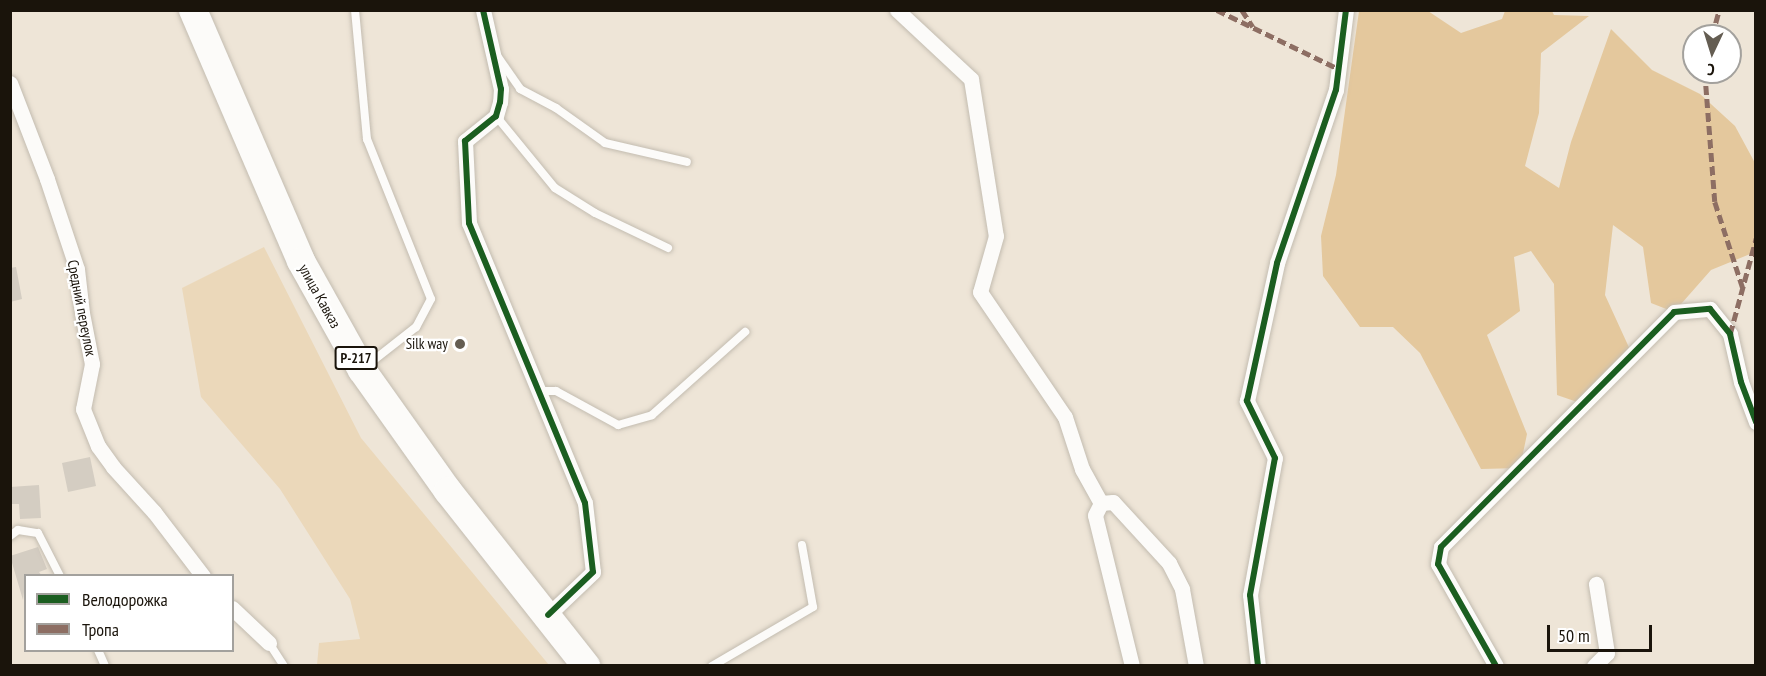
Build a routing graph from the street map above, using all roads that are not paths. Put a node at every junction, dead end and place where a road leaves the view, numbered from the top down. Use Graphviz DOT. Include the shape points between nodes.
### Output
graph roads {
  1 [pos="193,10"];
  2 [pos="355,10"];
  3 [pos="483,10"];
  4 [pos="897,10"];
  5 [pos="1346,10"];
  6 [pos="491,48"];
  7 [pos="10,83"];
  8 [pos="496,116"];
  9 [pos="687,162"];
  10 [pos="668,248"];
  11 [pos="745,332"];
  12 [pos="362,370"];
  13 [pos="537,391"];
  14 [pos="1755,422"];
  15 [pos="1101,504"];
  16 [pos="10,536"];
  17 [pos="802,545"];
  18 [pos="59,574"];
  19 [pos="201,574"];
  20 [pos="1596,584"];
  21 [pos="234,610"];
  22 [pos="548,615"];
  23 [pos="269,643"];
  24 [pos="98,652"];
  25 [pos="105,666"];
  26 [pos="284,666"];
  27 [pos="586,666"];
  28 [pos="712,666"];
  29 [pos="1132,666"];
  30 [pos="1196,666"];
  31 [pos="1258,666"];
  32 [pos="1496,666"];
  33 [pos="1594,666"];
  1 -- 12 [label="highway, улица Кавказ / Р-217" via="301,261"];
  2 -- 12 [label="lane" via="367,139 430,299 416,327"];
  3 -- 6 [label="street"];
  4 -- 15 [label="street" via="971,79 996,236 980,292 1065,417 1082,469"];
  5 -- 31 [label="street" via="1336,90 1277,263 1247,401 1275,458 1250,595"];
  6 -- 8 [label="street" via="501,89"];
  6 -- 9 [label="lane" via="520,89 605,143"];
  7 -- 19 [label="street, Средний переулок" via="77,269 92,364 83,409 98,446 113,467"];
  8 -- 10 [label="lane" via="555,188 595,213"];
  8 -- 13 [label="street" via="465,141 469,223"];
  11 -- 13 [label="lane" via="652,415 630,422 618,425 556,391"];
  12 -- 22 [label="highway, улица Кавказ / Р-217" via="448,491"];
  13 -- 22 [label="street" via="585,503 593,572"];
  14 -- 32 [label="street" via="1730,334 1710,309 1674,312 1441,547 1438,564"];
  15 -- 29 [label="street" via="1095,515"];
  15 -- 30 [label="street" via="1113,502 1169,563 1182,589"];
  16 -- 18 [label="lane" via="18,530 38,533"];
  17 -- 28 [label="lane" via="813,607"];
  20 -- 33 [label="street" via="1607,652"];
  21 -- 23 [label="street"];
  22 -- 27 [label="highway, улица Кавказ / Р-217"];
  23 -- 26 [label="lane"];
  24 -- 25 [label="lane"];
}
